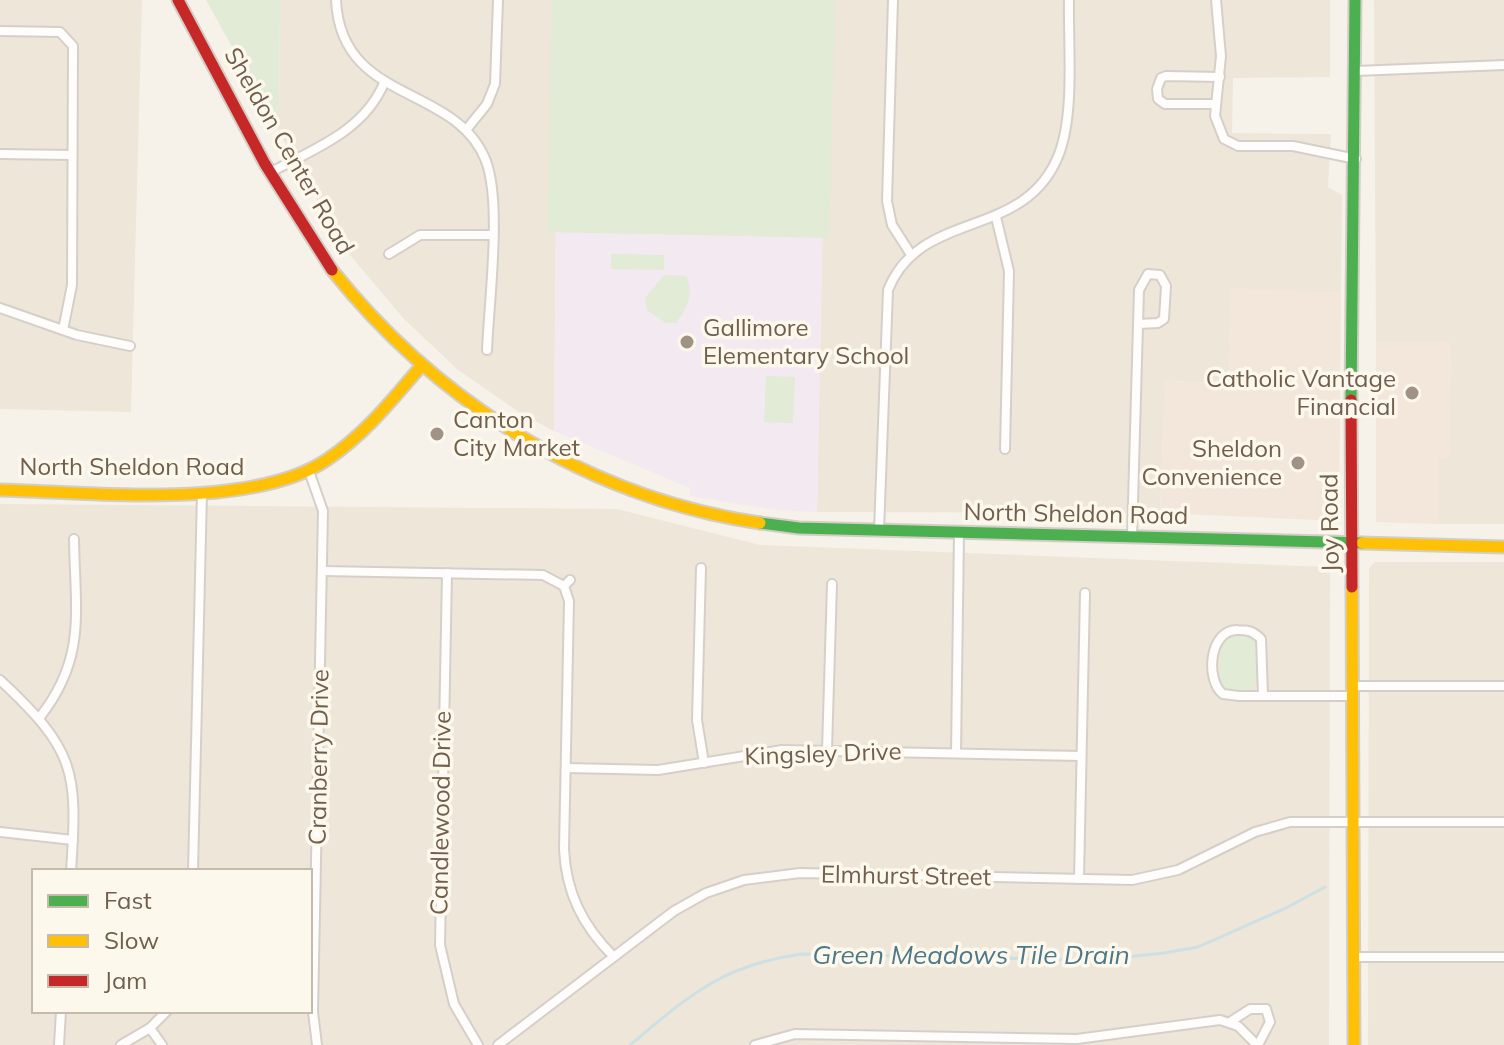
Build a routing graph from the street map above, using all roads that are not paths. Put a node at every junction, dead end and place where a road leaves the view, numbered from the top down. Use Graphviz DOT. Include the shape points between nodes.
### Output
graph roads {
  1 [pos="178,0"];
  2 [pos="336,0"];
  3 [pos="498,0"];
  4 [pos="893,0"];
  5 [pos="1069,0"];
  6 [pos="1216,0"];
  7 [pos="1355,0"];
  8 [pos="0,31"];
  9 [pos="1504,65"];
  10 [pos="1356,71"];
  11 [pos="1220,77"];
  12 [pos="384,83"];
  13 [pos="1216,104"];
  14 [pos="466,130"];
  15 [pos="0,154"];
  16 [pos="72,155"];
  17 [pos="1356,159"];
  18 [pos="271,172"];
  19 [pos="996,217"];
  20 [pos="491,235"];
  21 [pos="910,253"];
  22 [pos="389,254"];
  23 [pos="0,308"];
  24 [pos="1138,324"];
  25 [pos="63,330"];
  26 [pos="130,346"];
  27 [pos="487,350"];
  28 [pos="422,365"];
  29 [pos="1005,449"];
  30 [pos="309,471"];
  31 [pos="0,490"];
  32 [pos="202,493"];
  33 [pos="651,496"];
  34 [pos="879,531"];
  35 [pos="959,533"];
  36 [pos="1132,537"];
  37 [pos="74,539"];
  38 [pos="1353,543"];
  39 [pos="1504,547"];
  40 [pos="701,568"];
  41 [pos="323,571"];
  42 [pos="447,573"];
  43 [pos="832,584"];
  44 [pos="1085,593"];
  45 [pos="0,680"];
  46 [pos="1504,686"];
  47 [pos="1353,691"];
  48 [pos="1263,695"];
  49 [pos="40,717"];
  50 [pos="827,750"];
  51 [pos="956,753"];
  52 [pos="1081,756"];
  53 [pos="704,763"];
  54 [pos="566,768"];
  55 [pos="1356,822"];
  56 [pos="1504,822"];
  57 [pos="0,832"];
  58 [pos="73,840"];
  59 [pos="71,869"];
  60 [pos="193,869"];
  61 [pos="1079,879"];
  62 [pos="613,956"];
  63 [pos="1354,957"];
  64 [pos="1504,957"];
  65 [pos="61,1013"];
  66 [pos="165,1013"];
  67 [pos="1230,1022"];
  68 [pos="150,1028"];
  69 [pos="59,1045"];
  70 [pos="121,1045"];
  71 [pos="162,1045"];
  72 [pos="317,1045"];
  73 [pos="478,1045"];
  74 [pos="498,1045"];
  75 [pos="755,1045"];
  76 [pos="1257,1045"];
  77 [pos="1354,1045"];
  1 -- 18 [label="main road, Sheldon Center Road"];
  2 -- 12 [label="street" via="349,48"];
  3 -- 14 [label="street" via="495,84"];
  4 -- 21 [label="street" via="887,201 892,225"];
  5 -- 19 [label="street" via="1066,129 1060,153 1028,198"];
  6 -- 11 [label="street" via="1222,36"];
  7 -- 10 [label="main road, Joy Road"];
  8 -- 16 [label="street" via="60,32 68,37 74,54"];
  9 -- 10 [label="street"];
  10 -- 17 [label="main road, Joy Road"];
  11 -- 13 [label="street"];
  11 -- 13 [label="street" via="1166,76 1157,89 1161,103"];
  12 -- 14 [label="street"];
  12 -- 18 [label="street" via="355,125"];
  13 -- 17 [label="street" via="1216,125 1233,145 1293,146"];
  14 -- 20 [label="street" via="489,170"];
  15 -- 16 [label="street"];
  16 -- 25 [label="street" via="72,285"];
  17 -- 38 [label="main road, Joy Road"];
  18 -- 28 [label="main road, Sheldon Center Road" via="323,259"];
  19 -- 21 [label="street" via="935,237"];
  19 -- 29 [label="street" via="1009,271"];
  20 -- 22 [label="street" via="420,235"];
  20 -- 27 [label="street"];
  21 -- 34 [label="street" via="894,275 885,305"];
  23 -- 25 [label="street"];
  24 -- 24 [label="street" via="1142,279 1160,275 1166,286 1164,319"];
  24 -- 36 [label="street"];
  25 -- 26 [label="street"];
  28 -- 30 [label="main road, North Sheldon Road" via="369,426"];
  28 -- 33 [label="main road, Sheldon Center Road" via="476,409 529,442"];
  30 -- 32 [label="main road, North Sheldon Road" via="250,491"];
  30 -- 41 [label="street, Cranberry Drive" via="323,511"];
  31 -- 32 [label="main road, North Sheldon Road"];
  32 -- 60 [label="street"];
  33 -- 34 [label="main road, North Sheldon Road" via="759,525"];
  34 -- 35 [label="main road, North Sheldon Road"];
  35 -- 36 [label="main road, North Sheldon Road"];
  35 -- 51 [label="street"];
  36 -- 38 [label="main road, North Sheldon Road"];
  37 -- 49 [label="street" via="75,649 62,686"];
  38 -- 39 [label="main road, North Sheldon Road"];
  38 -- 47 [label="main road, Joy Road"];
  40 -- 53 [label="street" via="697,720"];
  41 -- 42 [label="street"];
  41 -- 72 [label="street, Cranberry Drive" via="313,1012"];
  42 -- 54 [label="street" via="543,575 567,583"];
  42 -- 73 [label="street, Candlewood Drive" via="440,945 454,1004"];
  43 -- 50 [label="street"];
  44 -- 52 [label="street"];
  45 -- 49 [label="street"];
  46 -- 47 [label="street"];
  47 -- 48 [label="street"];
  47 -- 55 [label="main road, Joy Road"];
  48 -- 48 [label="street" via="1229,695 1218,689 1215,647 1227,630 1251,631 1261,639"];
  49 -- 58 [label="street" via="72,774"];
  50 -- 51 [label="street, Kingsley Drive"];
  50 -- 53 [label="street, Kingsley Drive" via="766,752"];
  51 -- 52 [label="street, Kingsley Drive"];
  52 -- 61 [label="street"];
  53 -- 54 [label="street, Kingsley Drive" via="658,770"];
  54 -- 62 [label="street" via="567,879 584,922"];
  55 -- 56 [label="street, Elmhurst Street"];
  55 -- 61 [label="street, Elmhurst Street" via="1279,824 1166,874 1132,880"];
  55 -- 63 [label="main road, Joy Road"];
  57 -- 58 [label="street"];
  58 -- 59 [label="street"];
  61 -- 62 [label="street, Elmhurst Street" via="763,876 692,900"];
  62 -- 74 [label="street, Elmhurst Street"];
  63 -- 64 [label="street"];
  63 -- 77 [label="main road, Joy Road"];
  65 -- 69 [label="street"];
  66 -- 68 [label="street"];
  67 -- 75 [label="street" via="1077,1039 786,1034"];
  67 -- 76 [label="street"];
  67 -- 76 [label="street" via="1256,1006 1266,1009 1270,1022"];
  68 -- 70 [label="street"];
  68 -- 71 [label="street"];
}
